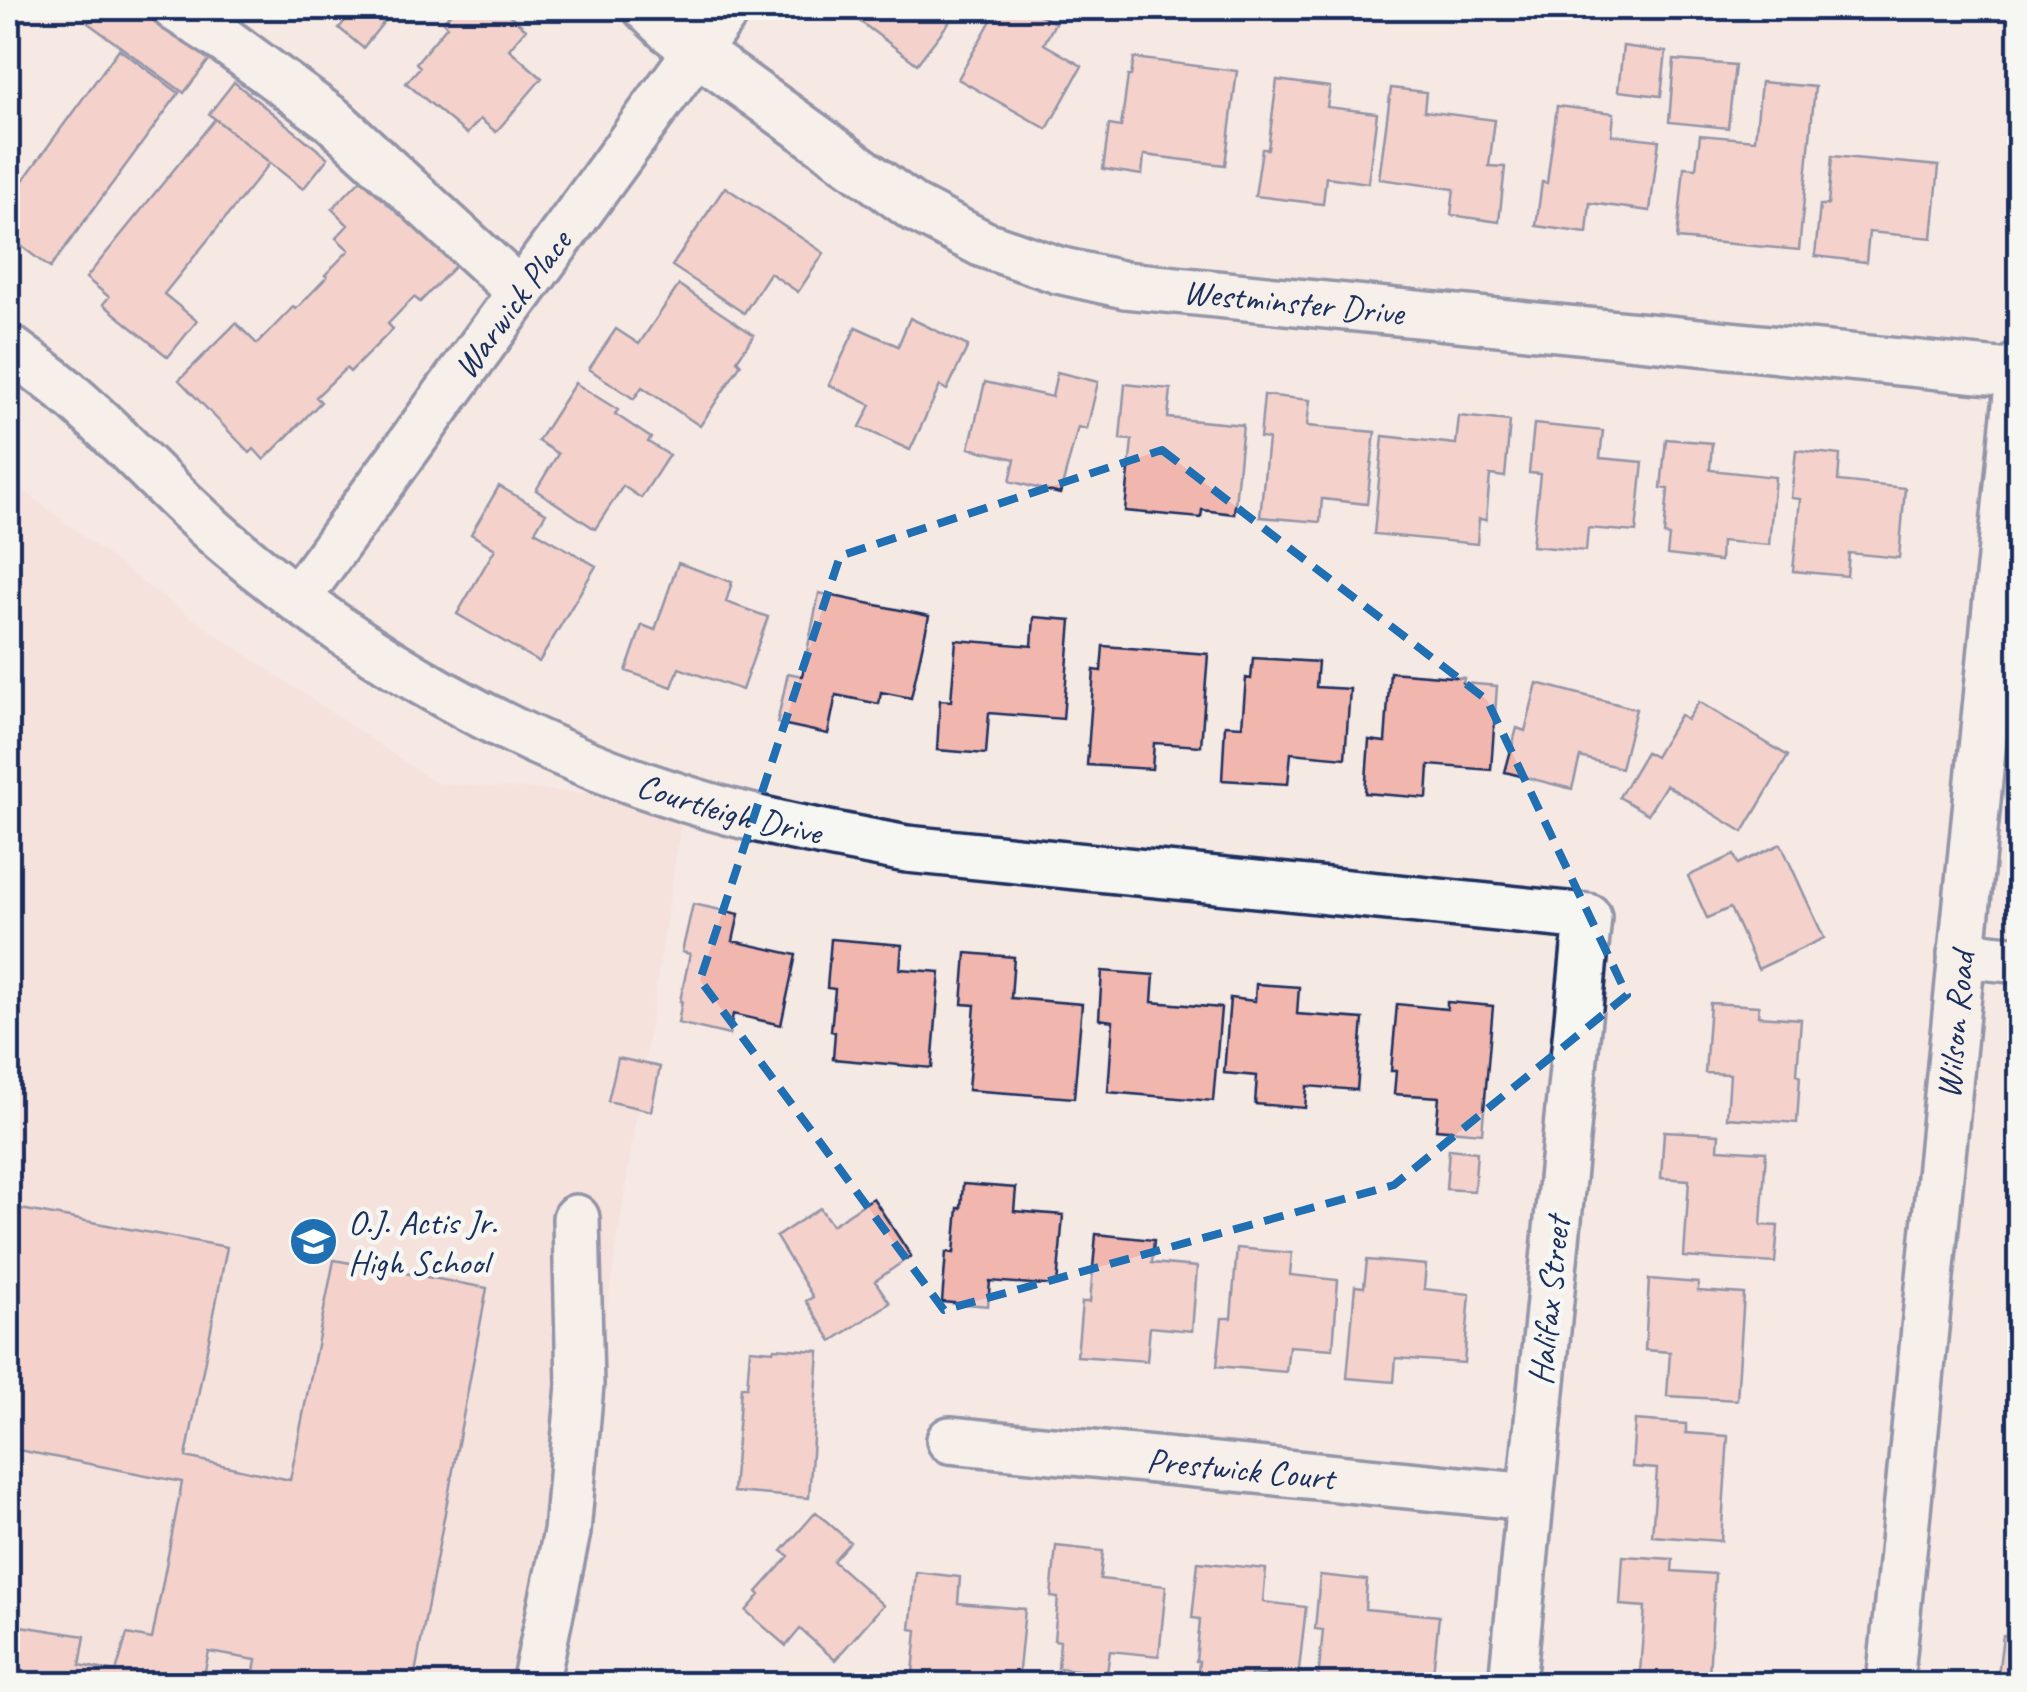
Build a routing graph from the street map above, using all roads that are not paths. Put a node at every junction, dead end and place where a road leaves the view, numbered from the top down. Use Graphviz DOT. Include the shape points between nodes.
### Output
graph roads {
  1 [pos="175,8"];
  2 [pos="646,8"];
  3 [pos="728,8"];
  4 [pos="696,51"];
  5 [pos="520,292"];
  6 [pos="8,347"];
  7 [pos="2020,364"];
  8 [pos="2019,374"];
  9 [pos="297,599"];
  10 [pos="1588,917"];
  11 [pos="1962,954"];
  12 [pos="2020,960"];
  13 [pos="576,1218"];
  14 [pos="950,1440"];
  15 [pos="1530,1497"];
  16 [pos="535,1684"];
  17 [pos="1512,1684"];
  18 [pos="1890,1684"];
  1 -- 5 [label="street" via="333,120"];
  2 -- 4 [label="street, Westminster Drive"];
  3 -- 4 [label="street, Warwick Place"];
  4 -- 5 [label="street, Warwick Place"];
  4 -- 8 [label="street, Westminster Drive" via="914,208 984,244 1058,270 1125,285"];
  5 -- 9 [label="street, Warwick Place"];
  6 -- 9 [label="street, Courtleigh Drive" via="68,392 226,542"];
  7 -- 8 [label="street, Wilson Road"];
  8 -- 11 [label="street, Wilson Road"];
  9 -- 10 [label="street, Courtleigh Drive" via="414,677 578,760 795,829 907,849"];
  10 -- 15 [label="street, Halifax Street"];
  11 -- 12 [label="street"];
  11 -- 18 [label="street, Wilson Road"];
  13 -- 16 [label="street" via="580,1386 568,1532"];
  14 -- 15 [label="street, Prestwick Court"];
  15 -- 17 [label="street, Halifax Street"];
}
